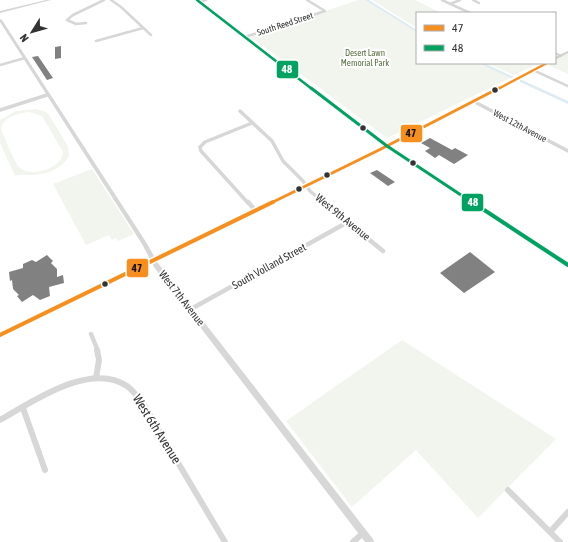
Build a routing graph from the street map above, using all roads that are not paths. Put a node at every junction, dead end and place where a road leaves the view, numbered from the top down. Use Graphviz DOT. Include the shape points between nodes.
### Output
graph roads {
  1 [pos="50,0"];
  2 [pos="104,0"];
  3 [pos="111,0"];
  4 [pos="206,0"];
  5 [pos="307,0"];
  6 [pos="442,0"];
  7 [pos="460,0"];
  8 [pos="473,0"];
  9 [pos="198,1"];
  10 [pos="479,3"];
  11 [pos="450,4"];
  12 [pos="0,12"];
  13 [pos="468,12"];
  14 [pos="0,20"];
  15 [pos="86,23"];
  16 [pos="143,28"];
  17 [pos="151,35"];
  18 [pos="245,37"];
  19 [pos="96,41"];
  20 [pos="568,52"];
  21 [pos="556,54"];
  22 [pos="561,56"];
  23 [pos="24,58"];
  24 [pos="556,58"];
  25 [pos="545,64"];
  26 [pos="0,65"];
  27 [pos="532,70"];
  28 [pos="568,86"];
  29 [pos="47,95"];
  30 [pos="473,101"];
  31 [pos="0,110"];
  32 [pos="240,112"];
  33 [pos="252,123"];
  34 [pos="387,146"];
  35 [pos="568,151"];
  36 [pos="306,185"];
  37 [pos="255,210"];
  38 [pos="348,222"];
  39 [pos="383,251"];
  40 [pos="153,260"];
  41 [pos="568,265"];
  42 [pos="191,309"];
  43 [pos="91,334"];
  44 [pos="0,335"];
  45 [pos="96,378"];
  46 [pos="23,408"];
  47 [pos="0,420"];
  48 [pos="45,470"];
  49 [pos="508,490"];
  50 [pos="568,512"];
  51 [pos="550,532"];
  52 [pos="363,533"];
  53 [pos="225,542"];
  54 [pos="354,542"];
  55 [pos="370,542"];
  56 [pos="560,542"];
  1 -- 12 [label="street"];
  2 -- 15 [label="street" via="70,16 67,20 77,25"];
  3 -- 16 [label="street"];
  4 -- 9 [label="street"];
  5 -- 18 [label="street, South Reed Street" via="325,11"];
  6 -- 11 [label="street"];
  7 -- 11 [label="street"];
  8 -- 10 [label="street"];
  9 -- 18 [label="main road"];
  11 -- 13 [label="street"];
  14 -- 23 [label="street, West 7th Avenue"];
  16 -- 17 [label="street"];
  16 -- 19 [label="street"];
  18 -- 34 [label="main road"];
  20 -- 22 [label="main road"];
  21 -- 22 [label="street"];
  22 -- 24 [label="main road"];
  23 -- 26 [label="street"];
  23 -- 29 [label="street, West 7th Avenue"];
  25 -- 27 [label="main road"];
  27 -- 28 [label="street"];
  27 -- 30 [label="main road"];
  29 -- 31 [label="street"];
  29 -- 40 [label="street, West 7th Avenue"];
  30 -- 34 [label="main road"];
  30 -- 35 [label="street, West 12th Avenue"];
  32 -- 33 [label="street, West 9th Avenue"];
  33 -- 36 [label="street, West 9th Avenue" via="272,141 283,161"];
  33 -- 37 [label="street" via="200,146 201,151"];
  34 -- 36 [label="main road"];
  34 -- 41 [label="main road"];
  36 -- 37 [label="main road"];
  36 -- 38 [label="street, West 9th Avenue"];
  37 -- 40 [label="main road"];
  38 -- 39 [label="street, West 9th Avenue"];
  38 -- 42 [label="street, South Volland Street"];
  40 -- 42 [label="street, West 7th Avenue"];
  40 -- 44 [label="main road"];
  42 -- 52 [label="street, West 7th Avenue"];
  43 -- 45 [label="street" via="99,353"];
  45 -- 46 [label="street" via="67,383"];
  45 -- 53 [label="street, West 6th Avenue" via="112,379 132,389 137,395"];
  46 -- 47 [label="street"];
  46 -- 48 [label="street"];
  49 -- 51 [label="street"];
  50 -- 51 [label="street"];
  51 -- 56 [label="street"];
  52 -- 54 [label="street"];
  52 -- 55 [label="street, West 7th Avenue"];
}
